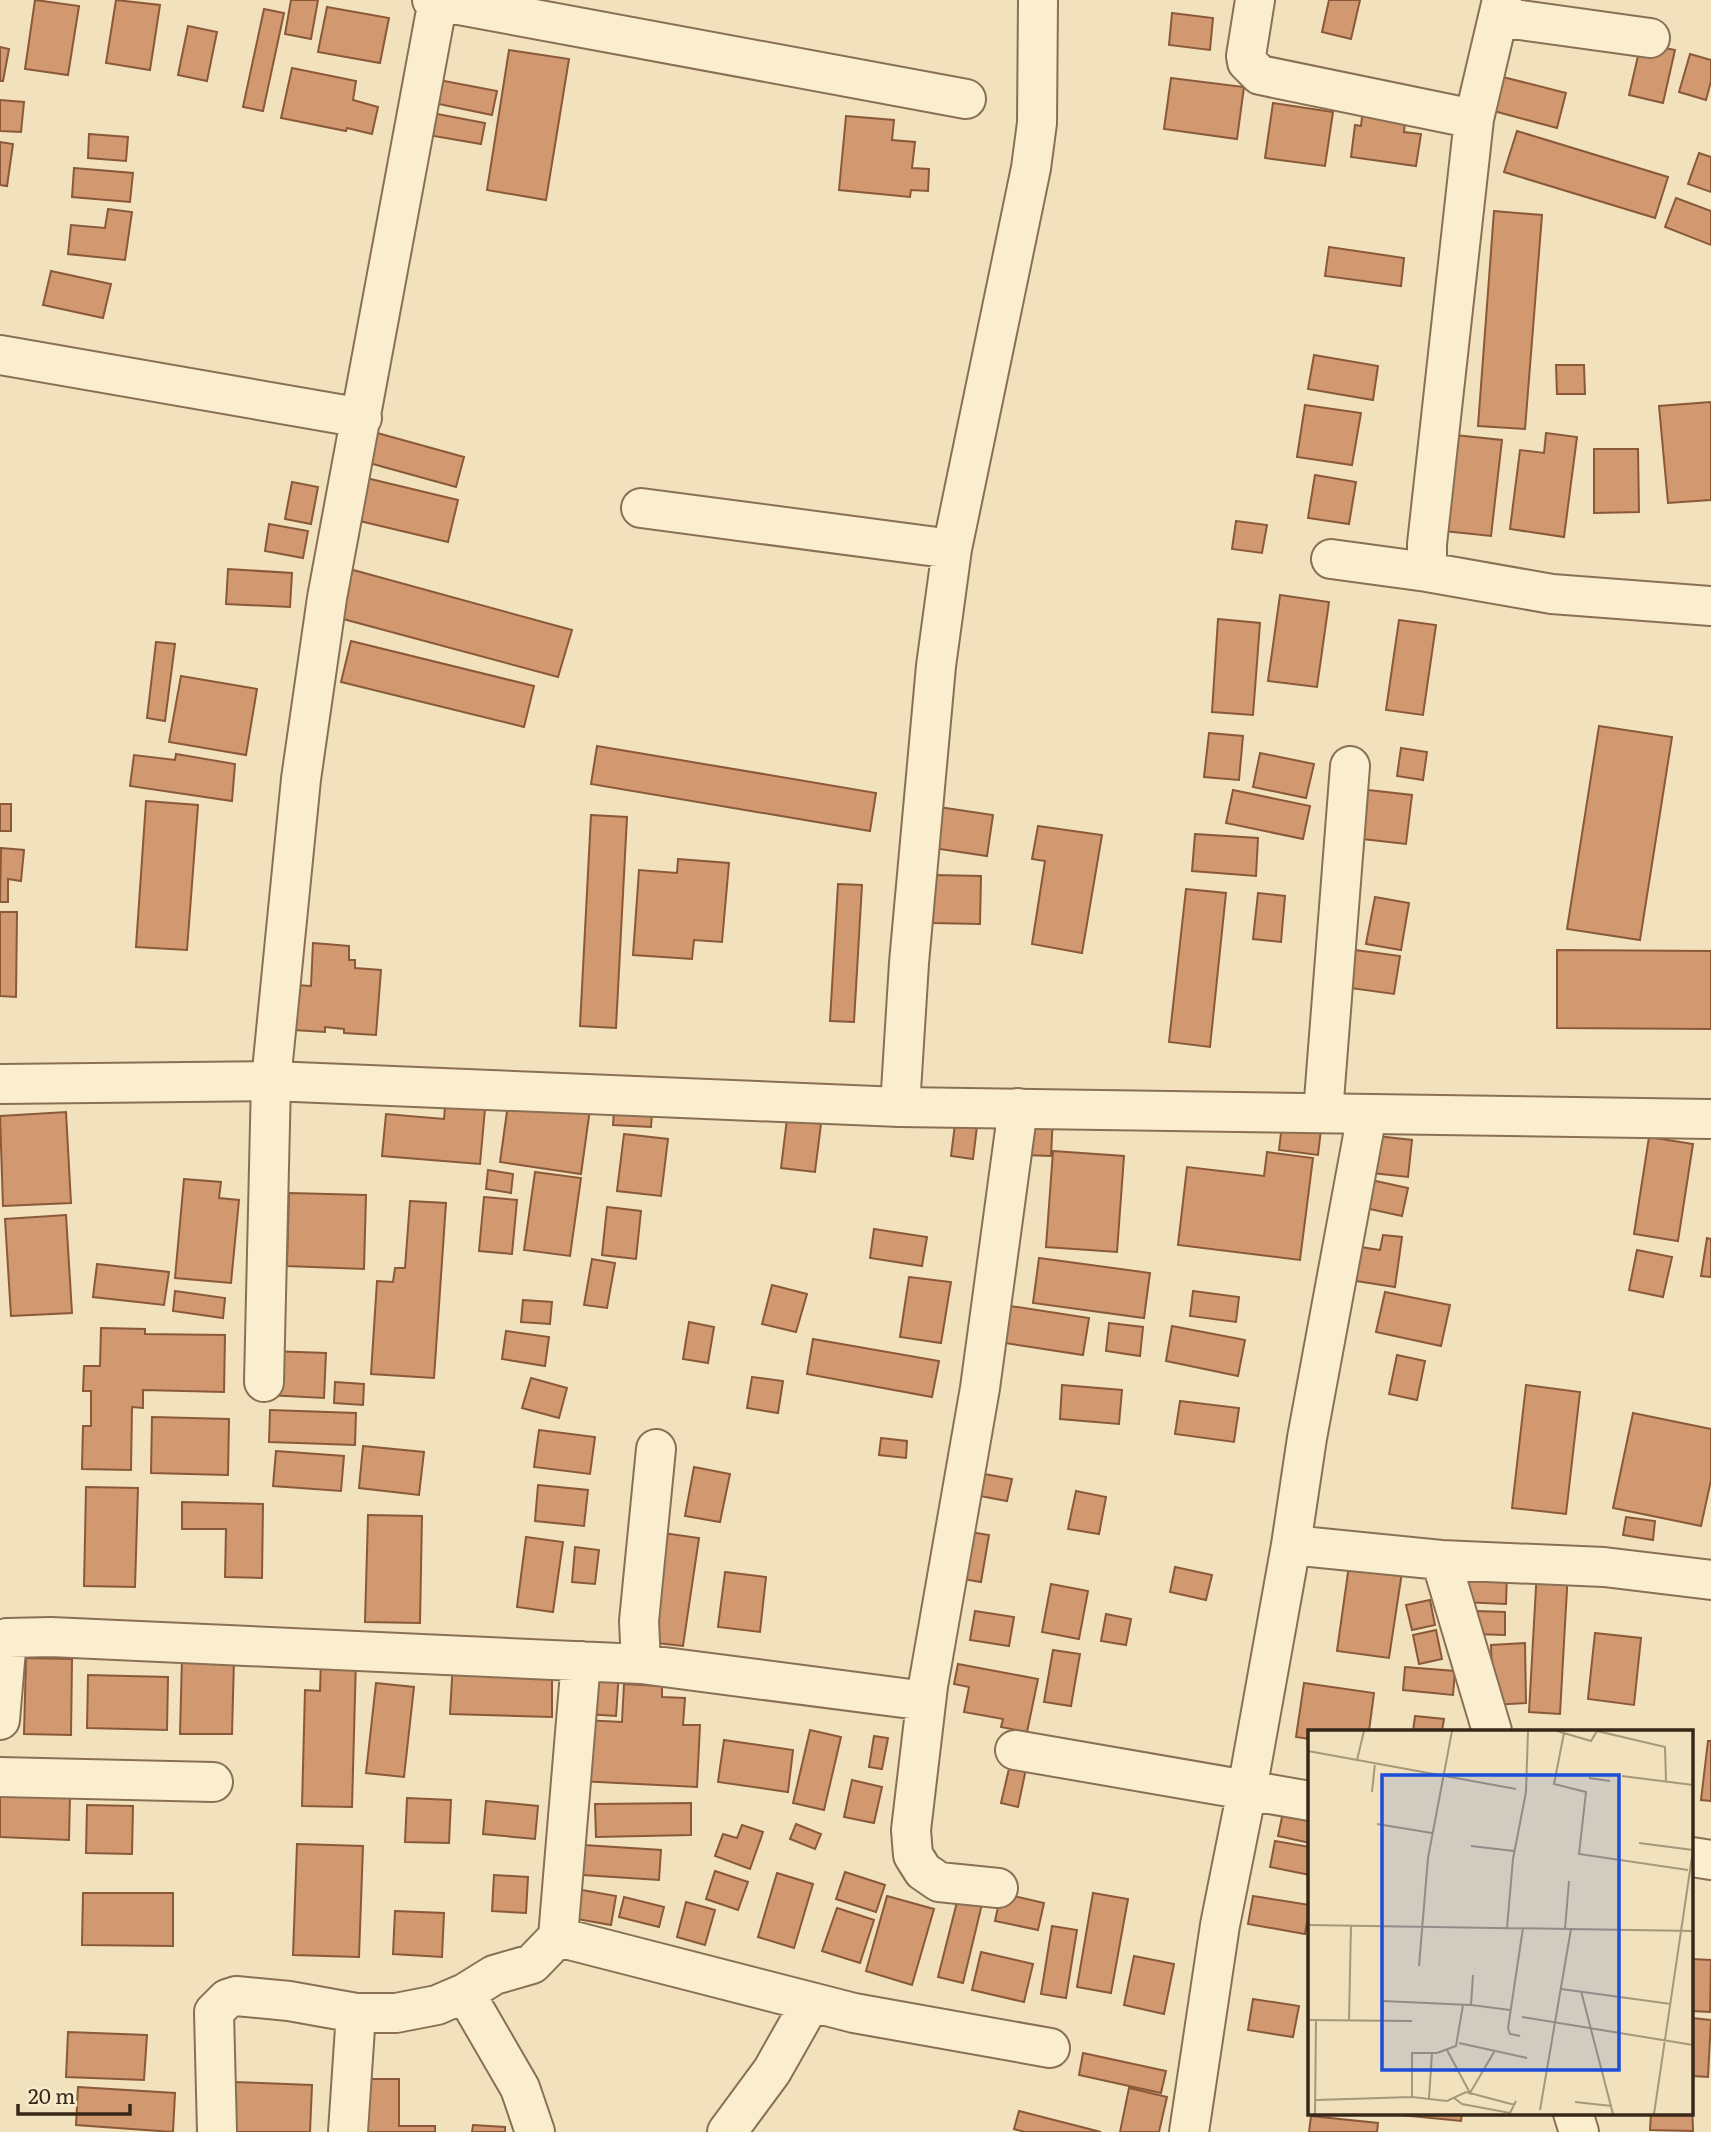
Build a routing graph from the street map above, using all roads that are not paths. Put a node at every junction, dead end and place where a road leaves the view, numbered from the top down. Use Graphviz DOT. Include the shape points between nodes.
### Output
graph roads {
  1 [pos="436,0"];
  2 [pos="1038,0"];
  3 [pos="1255,0"];
  4 [pos="1501,8"];
  5 [pos="1650,38"];
  6 [pos="966,99"];
  7 [pos="1474,119"];
  8 [pos="0,355"];
  9 [pos="362,418"];
  10 [pos="641,508"];
  11 [pos="952,549"];
  12 [pos="1331,559"];
  13 [pos="1427,572"];
  14 [pos="1711,606"];
  15 [pos="1350,766"];
  16 [pos="271,1081"];
  17 [pos="0,1084"];
  18 [pos="900,1107"];
  19 [pos="1018,1108"];
  20 [pos="1323,1113"];
  21 [pos="1367,1114"];
  22 [pos="1711,1119"];
  23 [pos="264,1382"];
  24 [pos="656,1449"];
  25 [pos="1291,1545"];
  26 [pos="1441,1560"];
  27 [pos="1711,1580"];
  28 [pos="581,1661"];
  29 [pos="640,1664"];
  30 [pos="926,1701"];
  31 [pos="0,1720"];
  32 [pos="1492,1730"];
  33 [pos="1015,1750"];
  34 [pos="0,1777"];
  35 [pos="213,1782"];
  36 [pos="1247,1790"];
  37 [pos="1308,1801"];
  38 [pos="998,1888"];
  39 [pos="558,1937"];
  40 [pos="465,1993"];
  41 [pos="811,2002"];
  42 [pos="356,2012"];
  43 [pos="1050,2048"];
  44 [pos="1573,2114"];
  45 [pos="217,2132"];
  46 [pos="348,2132"];
  47 [pos="535,2132"];
  48 [pos="727,2132"];
  49 [pos="1189,2132"];
  50 [pos="1579,2132"];
  1 -- 6 [label="street"];
  1 -- 9 [label="street"];
  2 -- 11 [label="street" via="1037,123 1031,168"];
  3 -- 7 [label="street" via="1246,56 1260,75"];
  4 -- 5 [label="street"];
  4 -- 7 [label="street"];
  7 -- 13 [label="street"];
  8 -- 9 [label="street"];
  9 -- 16 [label="street" via="327,598 303,766"];
  10 -- 11 [label="street"];
  11 -- 18 [label="street" via="936,666"];
  12 -- 13 [label="street"];
  13 -- 14 [label="street" via="1552,594"];
  15 -- 20 [label="street"];
  16 -- 17 [label="street"];
  16 -- 18 [label="street"];
  16 -- 23 [label="street"];
  18 -- 19 [label="street"];
  19 -- 20 [label="street"];
  19 -- 30 [label="street" via="979,1388"];
  20 -- 21 [label="street"];
  21 -- 22 [label="street"];
  21 -- 25 [label="street"];
  24 -- 29 [label="street" via="639,1620"];
  25 -- 26 [label="street"];
  25 -- 36 [label="street"];
  26 -- 27 [label="street" via="1604,1567"];
  26 -- 32 [label="street"];
  28 -- 29 [label="street"];
  28 -- 31 [label="street" via="7,1638"];
  28 -- 39 [label="street"];
  29 -- 30 [label="street"];
  30 -- 38 [label="street" via="911,1830 913,1855 923,1871 939,1882"];
  33 -- 36 [label="street"];
  34 -- 35 [label="street"];
  36 -- 37 [label="street"];
  36 -- 49 [label="street" via="1220,1926"];
  39 -- 40 [label="street" via="532,1964 494,1975"];
  39 -- 41 [label="street"];
  40 -- 42 [label="street" via="438,2005"];
  40 -- 47 [label="street" via="520,2088"];
  41 -- 43 [label="street"];
  41 -- 48 [label="street" via="772,2071"];
  42 -- 45 [label="street" via="248,1996 236,1996 219,2005 214,2012"];
  42 -- 46 [label="street"];
  44 -- 50 [label="street"];
}
